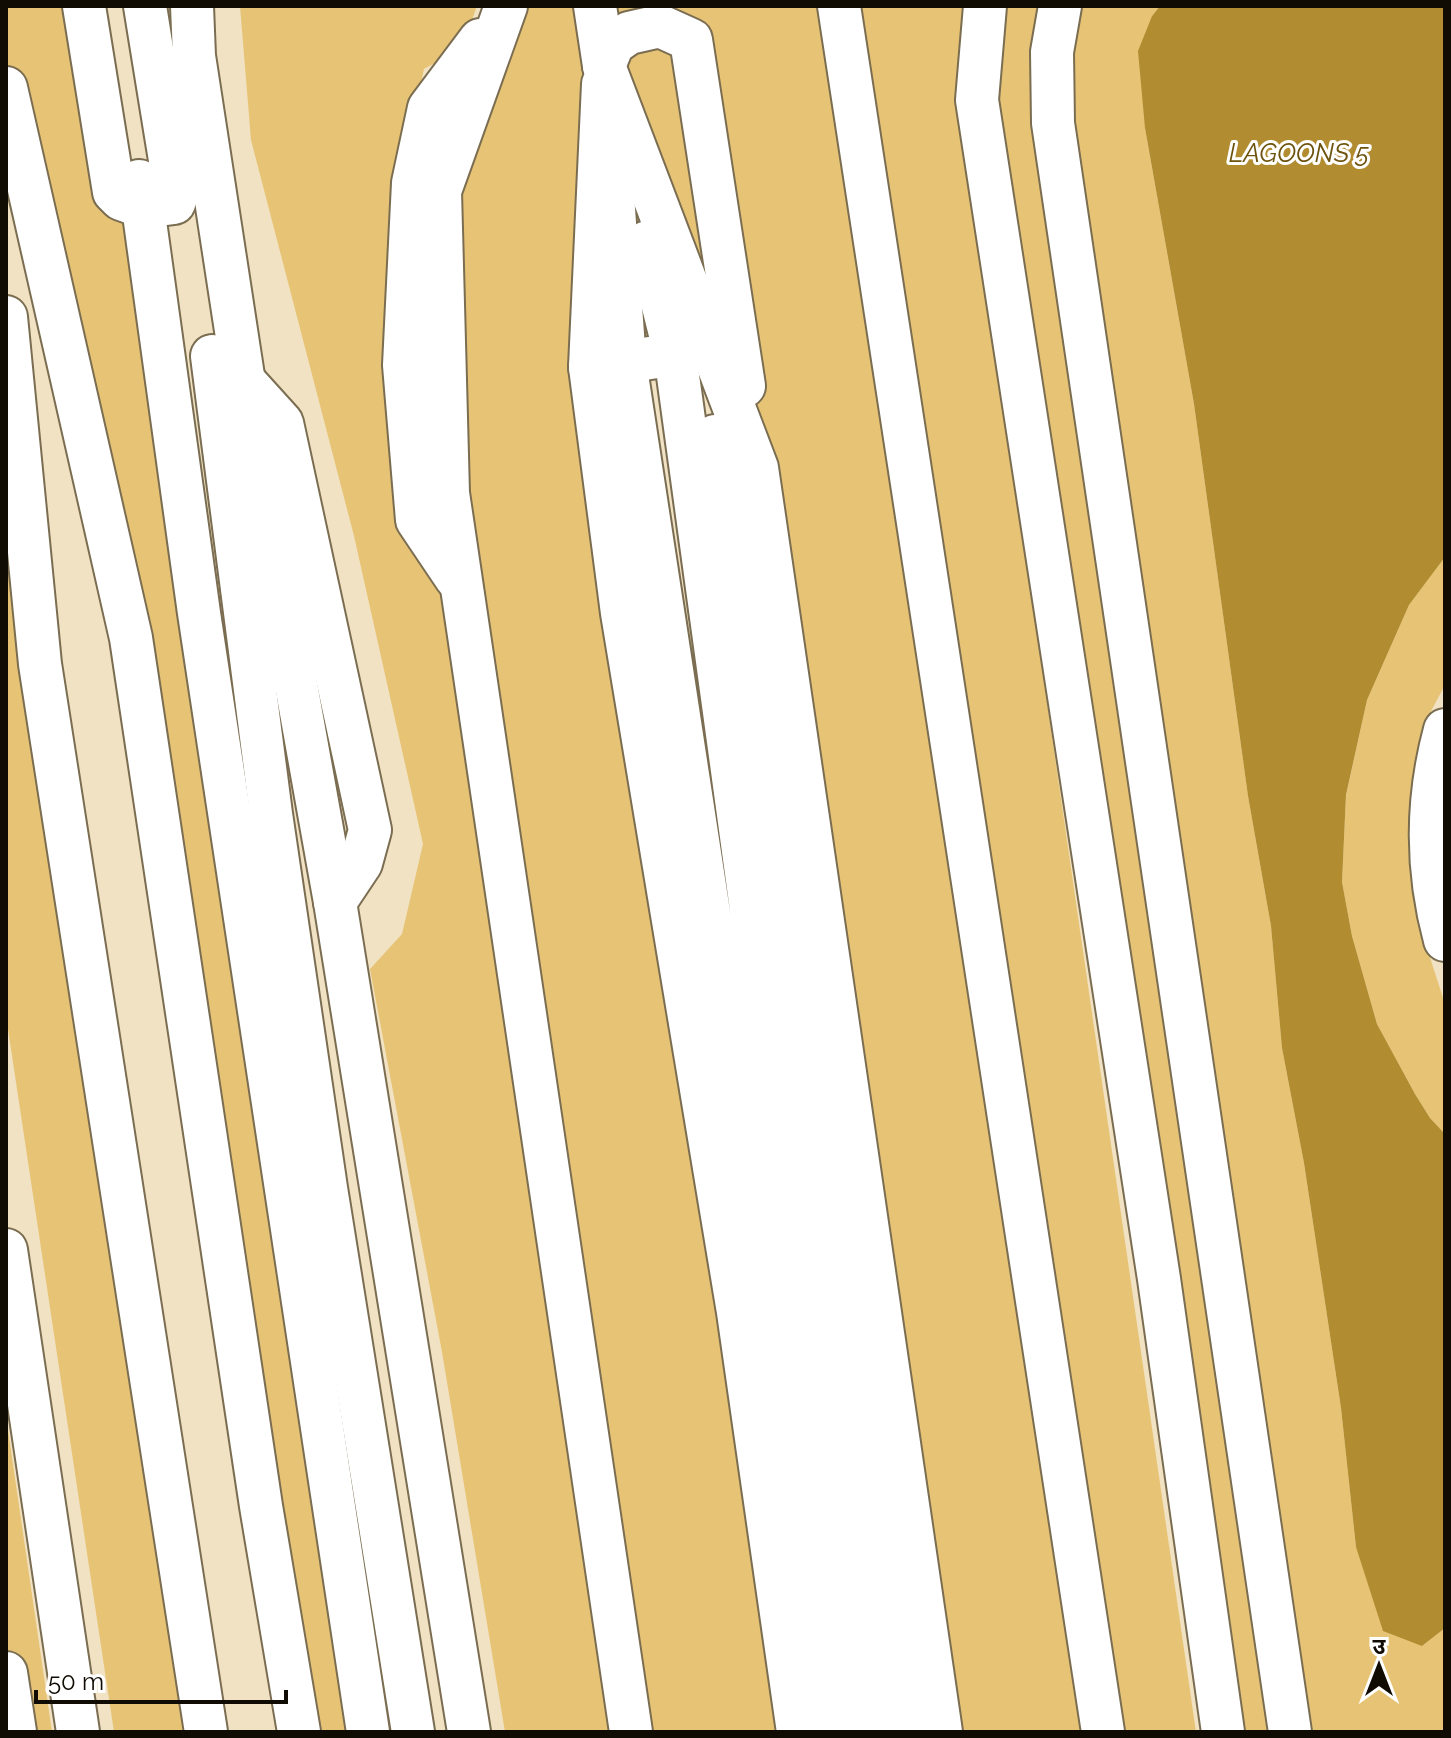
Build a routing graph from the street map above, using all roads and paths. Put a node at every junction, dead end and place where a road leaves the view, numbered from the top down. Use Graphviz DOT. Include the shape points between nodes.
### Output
graph roads {
  1 [pos="84,6"];
  2 [pos="111,6"];
  3 [pos="145,6"];
  4 [pos="162,6"];
  5 [pos="192,6"];
  6 [pos="595,6"];
  7 [pos="839,6"];
  8 [pos="985,6"];
  9 [pos="1060,6"];
  10 [pos="505,8"];
  11 [pos="604,66"];
  12 [pos="6,88"];
  13 [pos="143,207"];
  14 [pos="6,317"];
  15 [pos="688,351"];
  16 [pos="608,365"];
  17 [pos="757,468"];
  18 [pos="1445,730"];
  19 [pos="1445,940"];
  20 [pos="6,1250"];
  21 [pos="6,1673"];
  22 [pos="15,1732"];
  23 [pos="78,1732"];
  24 [pos="206,1732"];
  25 [pos="299,1732"];
  26 [pos="368,1732"];
  27 [pos="413,1732"];
  28 [pos="469,1732"];
  29 [pos="631,1732"];
  30 [pos="798,1732"];
  31 [pos="834,1732"];
  32 [pos="874,1732"];
  33 [pos="909,1732"];
  34 [pos="941,1732"];
  35 [pos="1103,1732"];
  36 [pos="1223,1732"];
  37 [pos="1290,1732"];
  1 -- 13 [label="street" via="114,192"];
  2 -- 13 [label="street"];
  3 -- 13 [label="street" via="176,197 170,205"];
  4 -- 27 [label="street" via="271,814"];
  5 -- 28 [label="street" via="194,56 244,381 282,423 370,830 361,863 335,902"];
  6 -- 11 [label="street"];
  7 -- 35 [label="street"];
  8 -- 36 [label="street" via="979,115 1159,1279"];
  9 -- 37 [label="street" via="1052,52 1053,123"];
  10 -- 29 [label="street" via="440,191 448,493"];
  11 -- 15 [label="street"];
  11 -- 16 [label="street"];
  11 -- 17 [label="street"];
  11 -- 17 [label="street" via="613,44 629,33 660,26 691,40"];
  12 -- 25 [label="street" via="131,638"];
  13 -- 26 [label="street"];
  14 -- 24 [label="street" via="40,664"];
  15 -- 16 [label="street"];
  15 -- 32 [label="street" via="800,1267"];
  15 -- 33 [label="street" via="832,1201"];
  16 -- 30 [label="street" via="622,613 735,1297"];
  16 -- 31 [label="street"];
  17 -- 34 [label="street"];
  18 -- 19 [label="street" via="1432,786 1429,860"];
  20 -- 23 [label="street"];
  21 -- 22 [label="street"];
}
